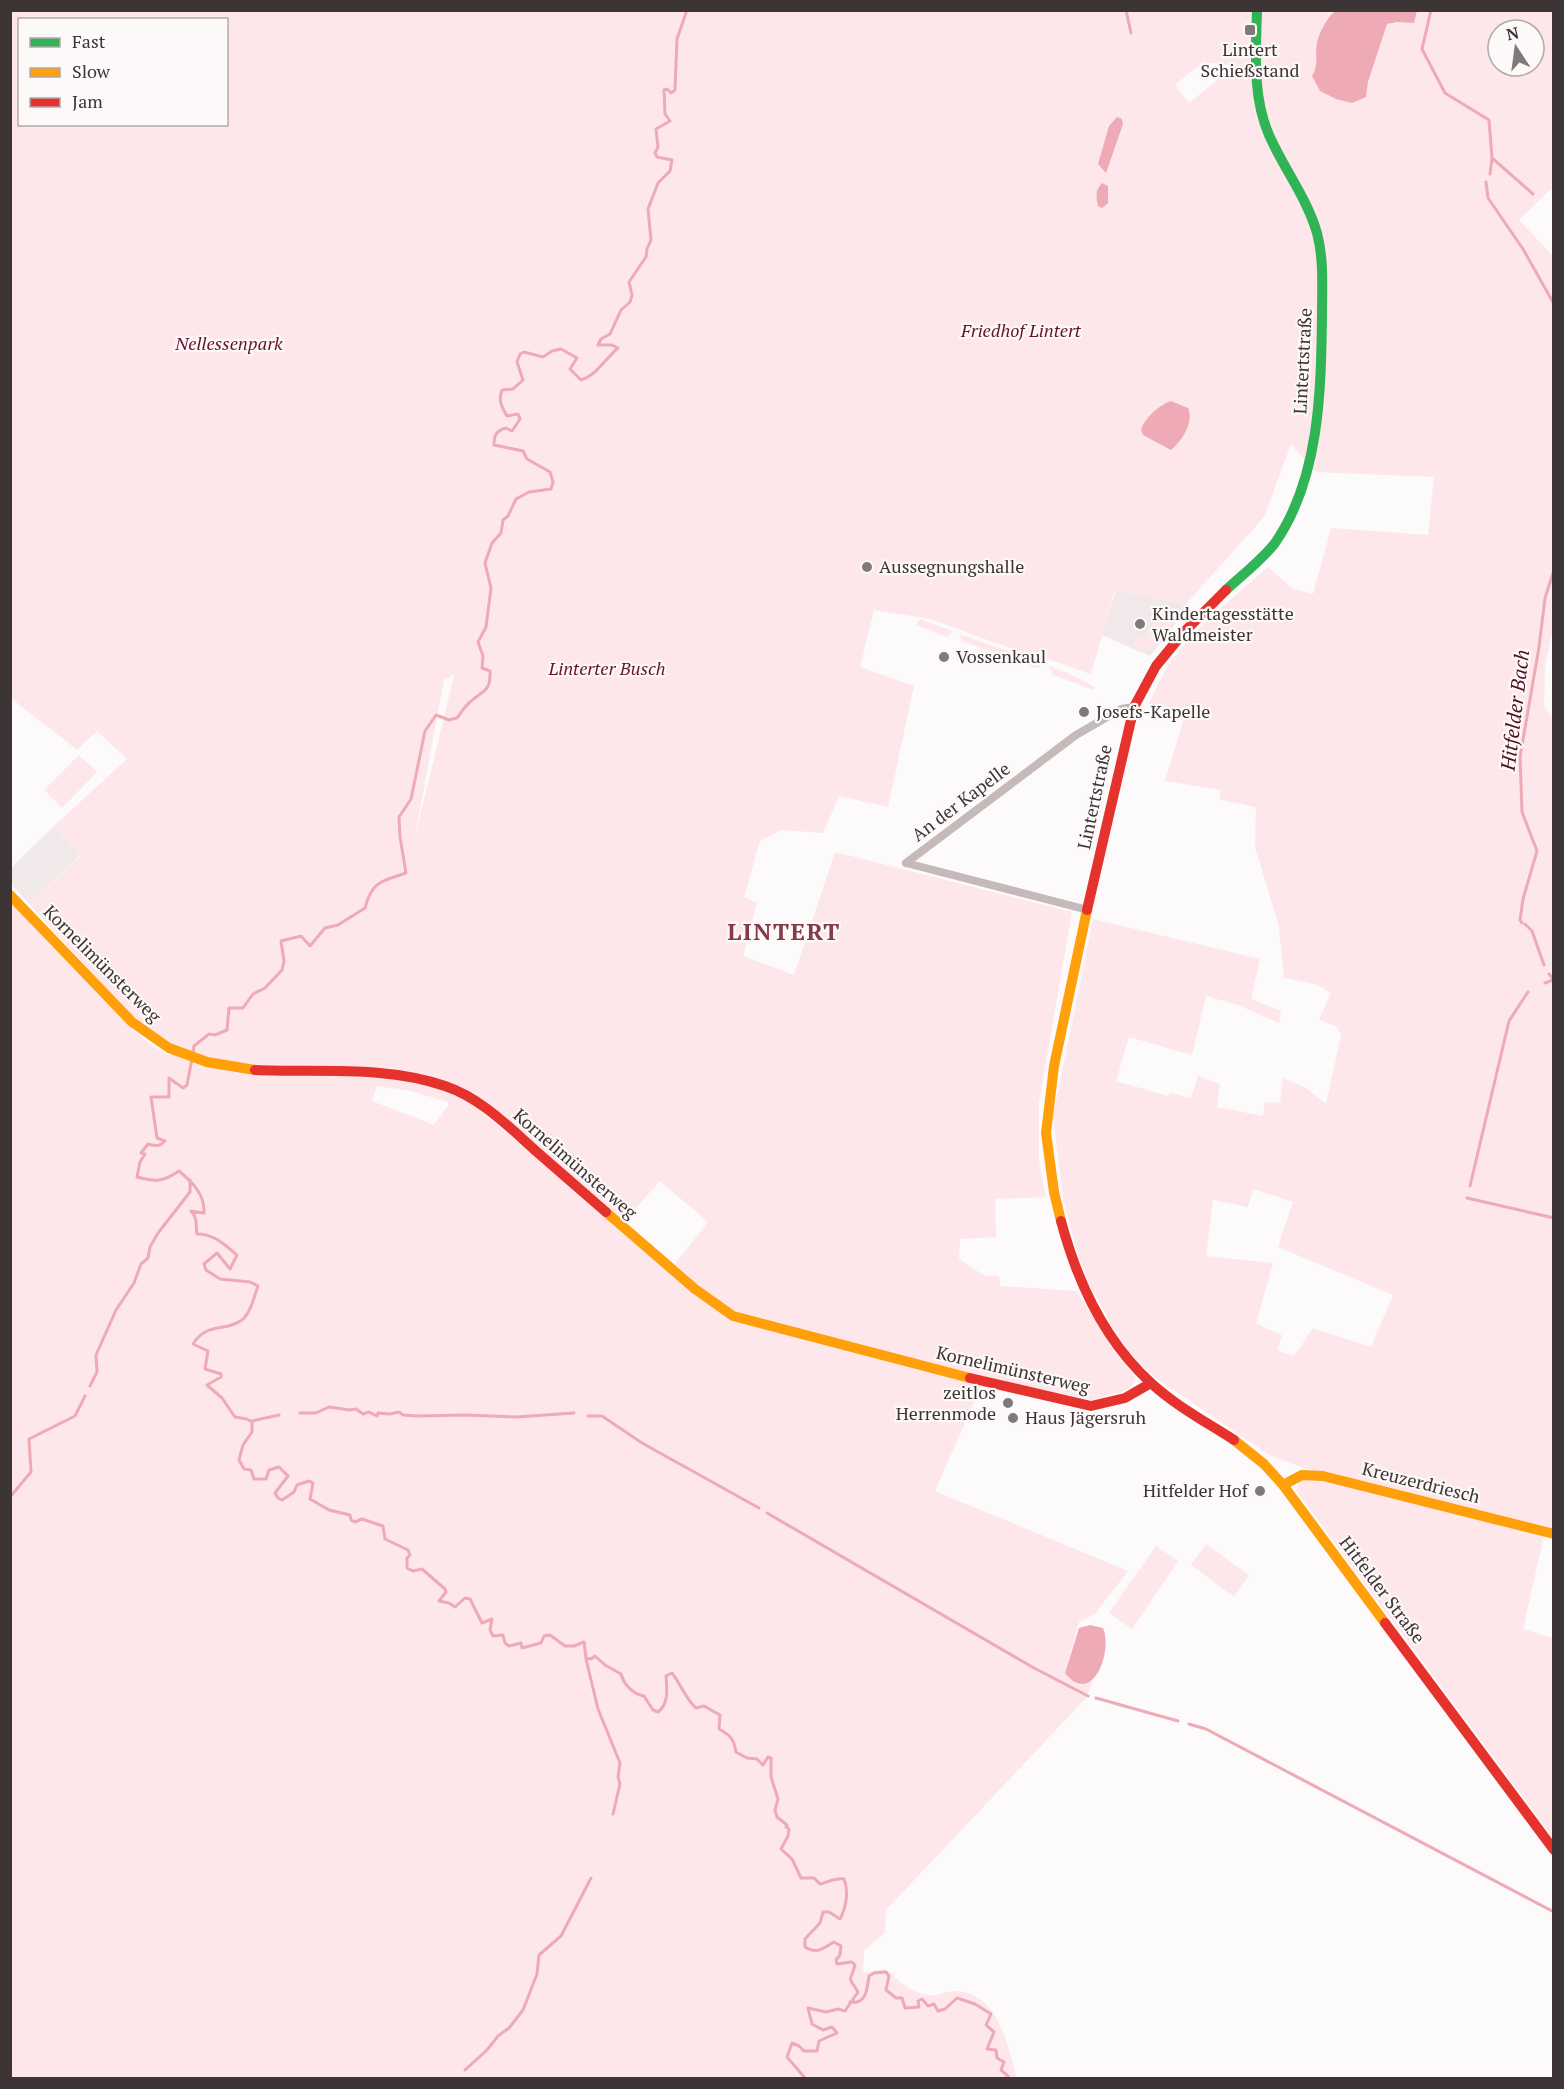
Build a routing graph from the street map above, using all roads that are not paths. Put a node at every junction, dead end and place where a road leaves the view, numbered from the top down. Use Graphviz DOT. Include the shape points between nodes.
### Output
graph roads {
  1 [pos="1257,10"];
  2 [pos="1134,707"];
  3 [pos="10,895"];
  4 [pos="1088,910"];
  5 [pos="1151,1383"];
  6 [pos="1283,1485"];
  7 [pos="1554,1534"];
  8 [pos="1554,1850"];
  1 -- 2 [label="main road, Lintertstraße" via="1258,92 1264,120 1311,216 1322,262 1322,370 1314,433 1286,526 1274,544 1184,632 1156,666"];
  2 -- 4 [label="main road, Lintertstraße"];
  2 -- 4 [label="street, An der Kapelle" via="1121,709 1076,735 906,863"];
  3 -- 5 [label="main road, Kornelimünsterweg" via="123,1013 175,1052 203,1063 247,1070 394,1074 458,1092 491,1114 694,1289 733,1316 1091,1406 1125,1398"];
  4 -- 5 [label="main road, Lintertstraße" via="1054,1066 1046,1134 1049,1164 1062,1223 1083,1285 1116,1344"];
  5 -- 6 [label="main road, Hitfelder Straße" via="1244,1446"];
  6 -- 7 [label="main road, Kreuzerdriesch" via="1306,1473 1323,1476"];
  6 -- 8 [label="main road, Hitfelder Straße"];
}
